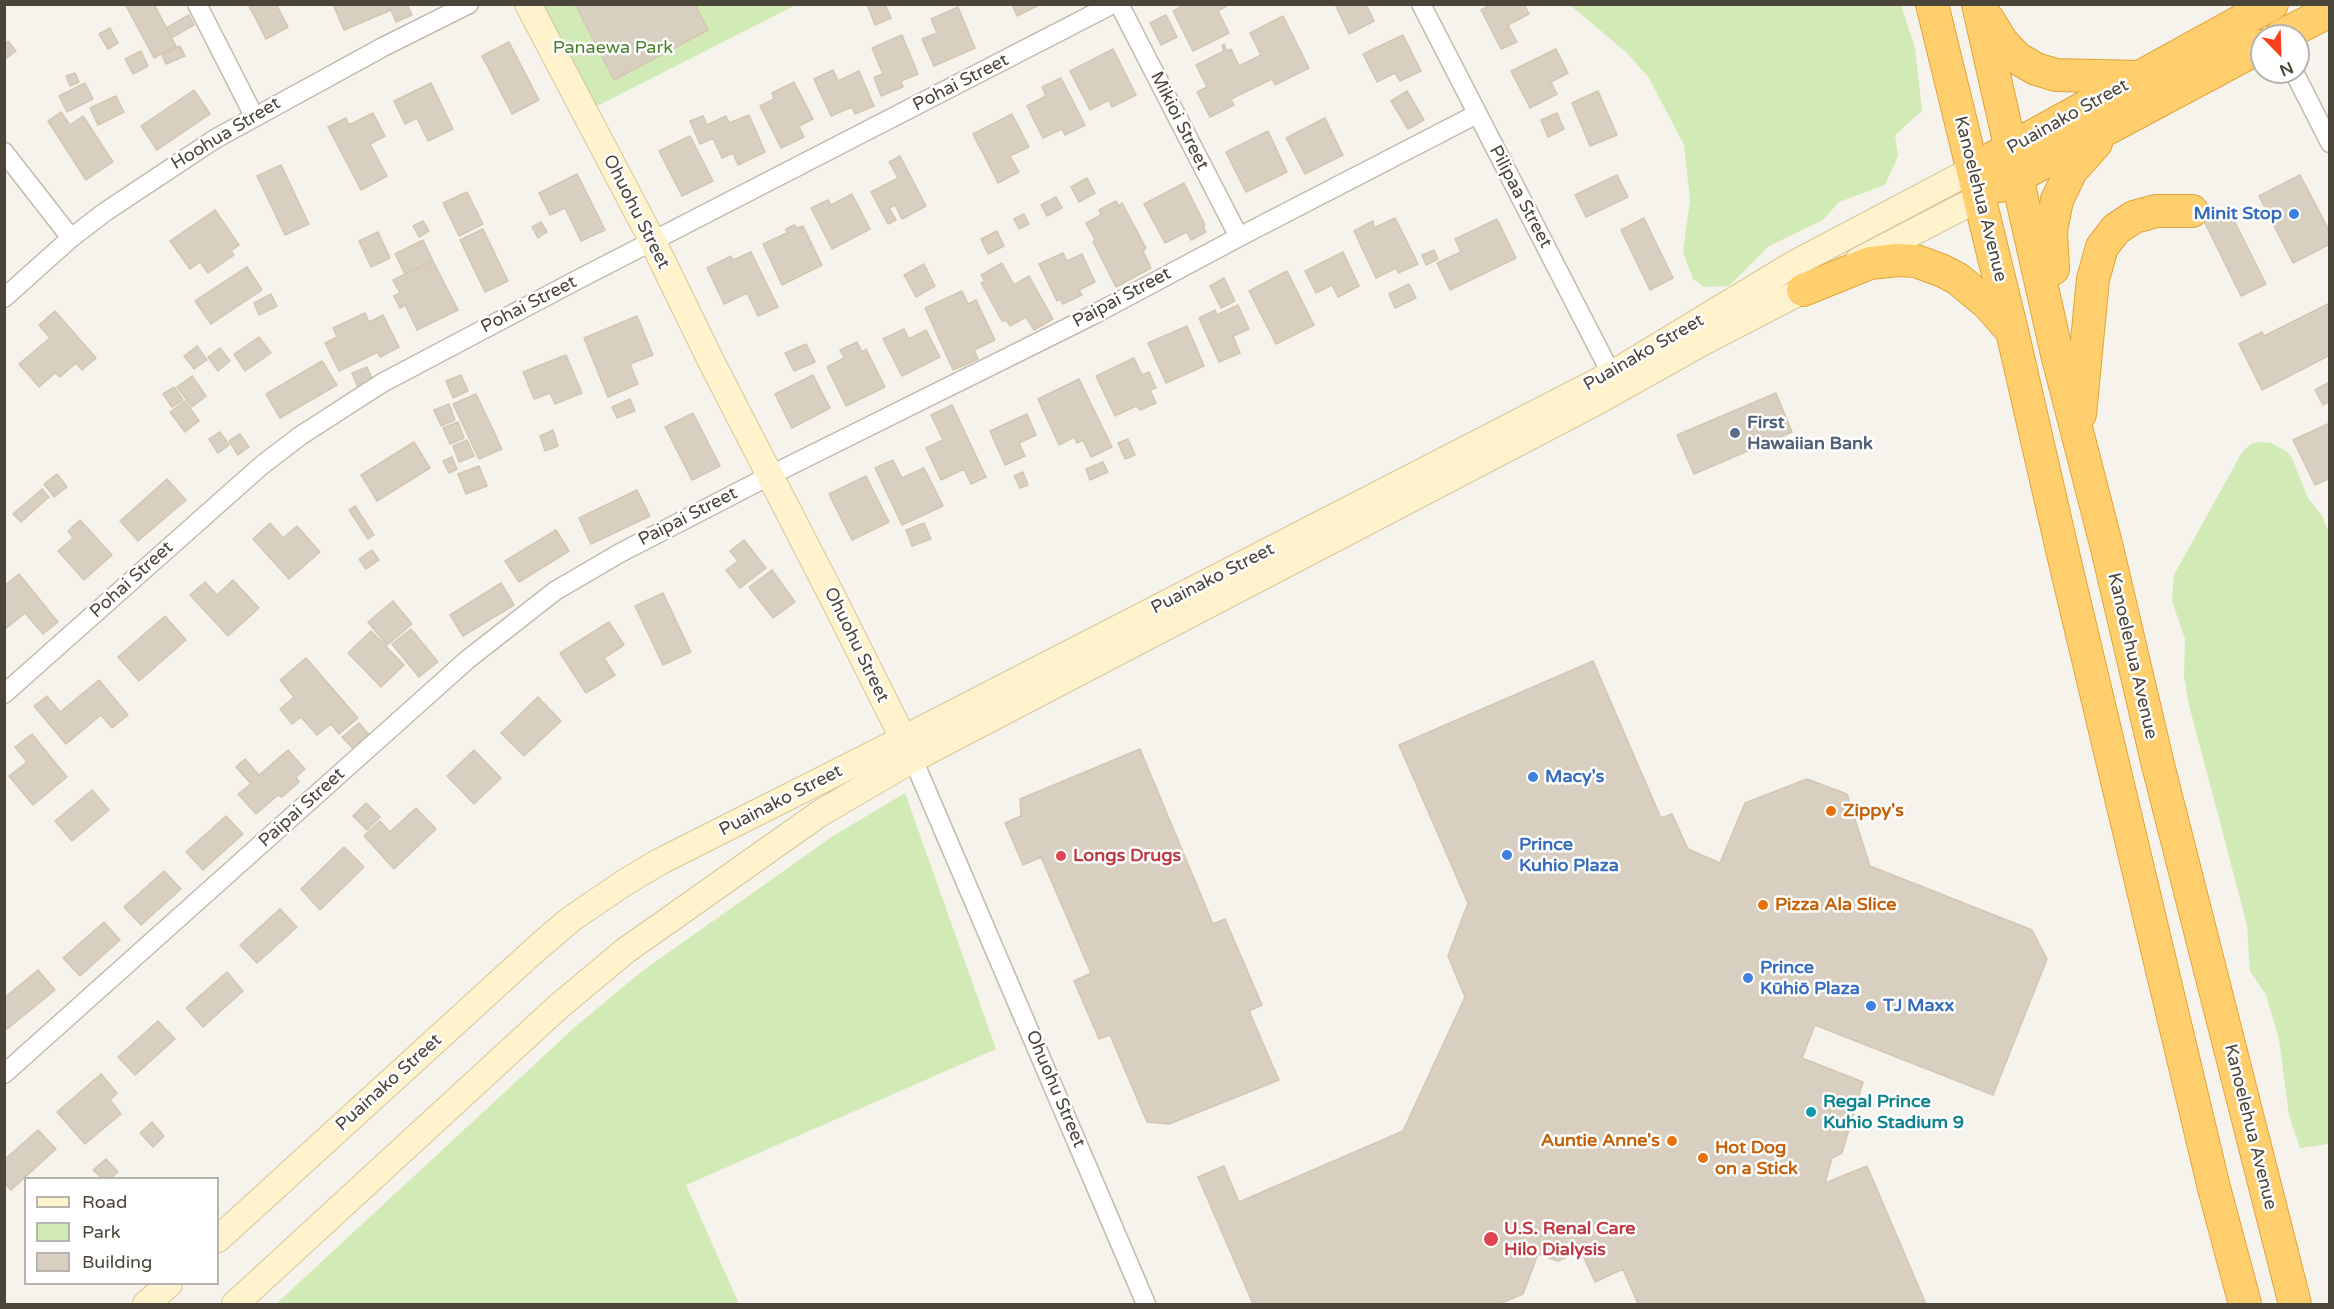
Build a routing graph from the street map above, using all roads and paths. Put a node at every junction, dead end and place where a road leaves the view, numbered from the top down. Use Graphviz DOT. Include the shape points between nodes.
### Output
graph roads {
  1 [pos="197,4"];
  2 [pos="469,4"];
  3 [pos="528,4"];
  4 [pos="1113,4"];
  5 [pos="1119,4"];
  6 [pos="1421,4"];
  7 [pos="1932,4"];
  8 [pos="1979,4"];
  9 [pos="2330,11"];
  10 [pos="2270,17"];
  11 [pos="2305,24"];
  12 [pos="2250,52"];
  13 [pos="2140,78"];
  14 [pos="2300,84"];
  15 [pos="1477,114"];
  16 [pos="254,116"];
  17 [pos="2125,119"];
  18 [pos="2330,142"];
  19 [pos="4,152"];
  20 [pos="2014,163"];
  21 [pos="1977,183"];
  22 [pos="2192,211"];
  23 [pos="1239,237"];
  24 [pos="72,238"];
  25 [pos="653,242"];
  26 [pos="1803,290"];
  27 [pos="4,298"];
  28 [pos="2013,331"];
  29 [pos="2057,354"];
  30 [pos="1616,382"];
  31 [pos="2078,433"];
  32 [pos="769,476"];
  33 [pos="4,694"];
  34 [pos="908,749"];
  35 [pos="4,1074"];
  36 [pos="219,1238"];
  37 [pos="168,1285"];
  38 [pos="146,1305"];
  39 [pos="235,1305"];
  40 [pos="1146,1305"];
  41 [pos="2245,1305"];
  42 [pos="2295,1305"];
  1 -- 16 [label="street"];
  2 -- 16 [label="street, Hoohua Street"];
  3 -- 25 [label="street, Ohuohu Street"];
  4 -- 25 [label="street, Pohai Street"];
  5 -- 23 [label="street, Mikioi Street"];
  6 -- 15 [label="street, Pilipaa Street"];
  7 -- 21 [label="highway, Kanoelehua Avenue"];
  8 -- 13 [label="highway" via="2002,42 2017,58 2036,69 2056,75"];
  8 -- 20 [label="highway, Kanoelehua Avenue"];
  9 -- 11 [label="highway"];
  10 -- 13 [label="highway, Puainako Street"];
  12 -- 17 [label="highway, Puainako Street"];
  13 -- 20 [label="highway, Puainako Street"];
  14 -- 18 [label="street"];
  15 -- 23 [label="street, Paipai Street"];
  15 -- 30 [label="street, Pilipaa Street"];
  16 -- 24 [label="street, Hoohua Street" via="161,173"];
  17 -- 20 [label="highway, Puainako Street"];
  17 -- 29 [label="highway" via="2091,147 2071,171 2057,200 2051,231"];
  19 -- 24 [label="street"];
  20 -- 21 [label="highway, Puainako Street"];
  20 -- 29 [label="highway, Kanoelehua Avenue"];
  21 -- 26 [label="street, Puainako Street"];
  21 -- 28 [label="highway, Kanoelehua Avenue"];
  21 -- 30 [label="street, Puainako Street" via="1792,266"];
  22 -- 31 [label="highway" via="2156,211 2134,217 2116,229 2102,247 2093,279"];
  23 -- 32 [label="street, Paipai Street" via="1091,316"];
  24 -- 27 [label="street, Hoohua Street"];
  25 -- 32 [label="street, Ohuohu Street"];
  25 -- 33 [label="street, Pohai Street" via="410,368 300,436 262,465"];
  26 -- 28 [label="highway" via="1870,263 1916,261 1958,279"];
  26 -- 30 [label="street, Puainako Street"];
  28 -- 41 [label="highway, Kanoelehua Avenue" via="2205,1153"];
  29 -- 31 [label="highway, Kanoelehua Avenue"];
  30 -- 34 [label="street, Puainako Street"];
  31 -- 42 [label="highway, Kanoelehua Avenue"];
  32 -- 34 [label="street, Ohuohu Street"];
  32 -- 35 [label="street, Paipai Street" via="555,591 476,653"];
  34 -- 36 [label="street, Puainako Street" via="659,862 593,902 528,956"];
  34 -- 39 [label="street, Puainako Street" via="863,787 625,951 558,1007"];
  34 -- 40 [label="street, Ohuohu Street"];
  37 -- 38 [label="street"];
}
